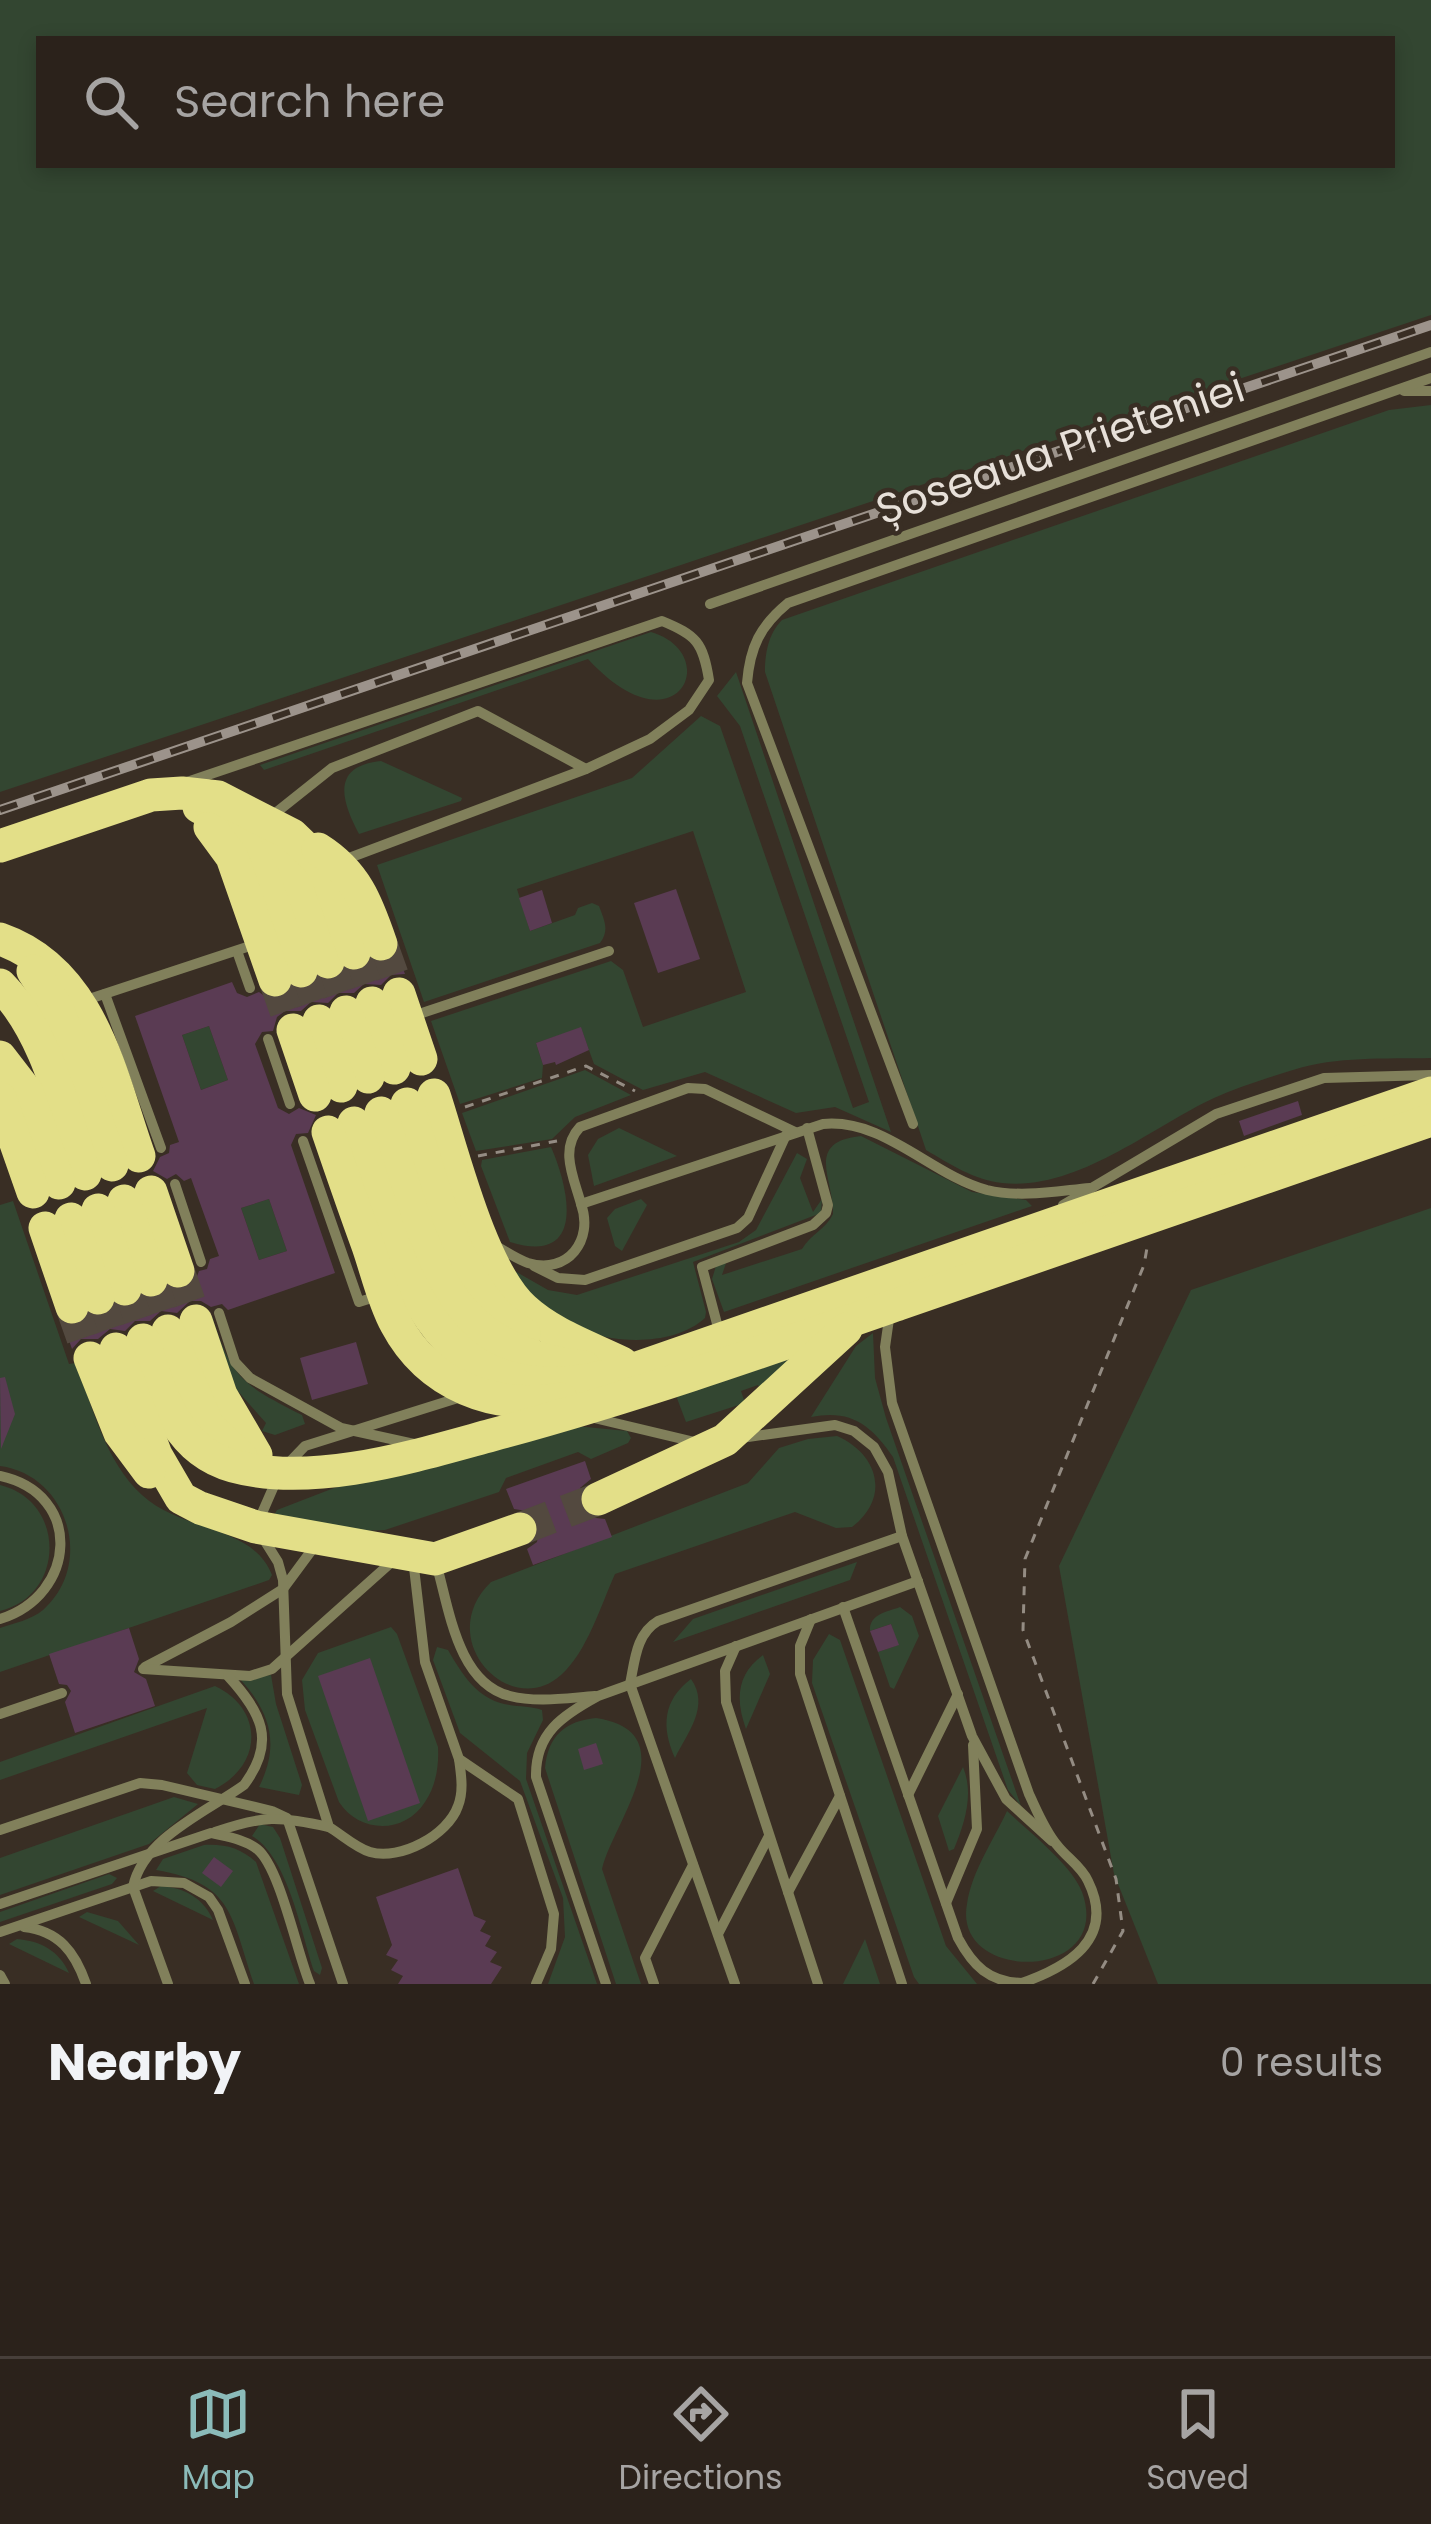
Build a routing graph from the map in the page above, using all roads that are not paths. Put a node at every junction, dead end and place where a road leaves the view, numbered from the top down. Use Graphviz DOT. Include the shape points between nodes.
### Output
graph roads {
  1 [pos="1431,352"];
  2 [pos="1431,378"];
  3 [pos="1394,391"];
  4 [pos="1431,391"];
  5 [pos="1269,411"];
  6 [pos="1279,434"];
  7 [pos="710,604"];
  8 [pos="586,769"];
  9 [pos="152,794"];
  10 [pos="279,828"];
  11 [pos="0,846"];
  12 [pos="338,862"];
  13 [pos="0,941"];
  14 [pos="250,946"];
  15 [pos="610,951"];
  16 [pos="315,966"];
  17 [pos="0,985"];
  18 [pos="93,998"];
  19 [pos="343,1017"];
  20 [pos="0,1057"];
  21 [pos="1431,1075"];
  22 [pos="355,1081"];
  23 [pos="1431,1093"];
  24 [pos="0,1098"];
  25 [pos="378,1118"];
  26 [pos="1431,1120"];
  27 [pos="913,1124"];
  28 [pos="796,1132"];
  29 [pos="98,1170"];
  30 [pos="1090,1188"];
  31 [pos="581,1204"];
  32 [pos="111,1206"];
  33 [pos="484,1240"];
  34 [pos="1005,1241"];
  35 [pos="532,1264"];
  36 [pos="138,1284"];
  37 [pos="891,1307"];
  38 [pos="856,1320"];
  39 [pos="155,1335"];
  40 [pos="722,1339"];
  41 [pos="634,1369"];
  42 [pos="473,1394"];
  43 [pos="574,1413"];
  44 [pos="350,1430"];
  45 [pos="719,1443"];
  46 [pos="441,1449"];
  47 [pos="275,1471"];
  48 [pos="0,1476"];
  49 [pos="598,1499"];
  50 [pos="256,1527"];
  51 [pos="520,1529"];
  52 [pos="902,1536"];
  53 [pos="321,1538"];
  54 [pos="416,1556"];
  55 [pos="918,1581"];
  56 [pos="283,1589"];
  57 [pos="843,1607"];
  58 [pos="0,1619"];
  59 [pos="811,1619"];
  60 [pos="736,1646"];
  61 [pos="284,1661"];
  62 [pos="228,1676"];
  63 [pos="630,1684"];
  64 [pos="62,1693"];
  65 [pos="958,1694"];
  66 [pos="598,1696"];
  67 [pos="0,1714"];
  68 [pos="972,1736"];
  69 [pos="459,1759"];
  70 [pos="840,1796"];
  71 [pos="908,1796"];
  72 [pos="222,1800"];
  73 [pos="287,1818"];
  74 [pos="329,1827"];
  75 [pos="0,1830"];
  76 [pos="212,1834"];
  77 [pos="769,1835"];
  78 [pos="1056,1844"];
  79 [pos="152,1852"];
  80 [pos="692,1865"];
  81 [pos="134,1887"];
  82 [pos="788,1892"];
  83 [pos="946,1903"];
  84 [pos="0,1904"];
  85 [pos="15,1927"];
  86 [pos="0,1932"];
  87 [pos="718,1934"];
  88 [pos="0,1975"];
  89 [pos="5,1984"];
  90 [pos="86,1984"];
  91 [pos="168,1984"];
  92 [pos="245,1984"];
  93 [pos="310,1984"];
  94 [pos="343,1984"];
  95 [pos="536,1984"];
  96 [pos="606,1984"];
  97 [pos="654,1984"];
  98 [pos="735,1984"];
  99 [pos="818,1984"];
  100 [pos="902,1984"];
  101 [pos="1021,1984"];
  1 -- 5 [label="lane, Șoseaua Prieteniei"];
  2 -- 3 [label="lane"];
  3 -- 4 [label="lane"];
  3 -- 6 [label="lane"];
  5 -- 6 [label="lane"];
  5 -- 7 [label="lane, Șoseaua Prieteniei"];
  6 -- 27 [label="lane" via="788,603 755,639 748,683"];
  8 -- 9 [label="lane" via="689,710 709,680 690,632 662,621"];
  8 -- 10 [label="lane" via="478,710 332,768"];
  8 -- 12 [label="lane"];
  9 -- 10 [label="highway" via="218,797"];
  9 -- 11 [label="highway"];
  9 -- 14 [label="highway" via="199,817 221,840 238,874"];
  9 -- 16 [label="highway" via="204,809 245,839"];
  10 -- 12 [label="highway"];
  10 -- 16 [label="highway"];
  12 -- 16 [label="highway" via="360,887"];
  13 -- 18 [label="highway"];
  13 -- 29 [label="highway" via="43,981 58,1010"];
  14 -- 16 [label="highway"];
  14 -- 18 [label="lane"];
  15 -- 19 [label="lane"];
  17 -- 29 [label="highway" via="27,1018"];
  18 -- 29 [label="highway"];
  19 -- 22 [label="highway"];
  19 -- 22 [label="highway"];
  19 -- 22 [label="lane"];
  20 -- 29 [label="highway"];
  21 -- 30 [label="lane" via="1324,1078 1216,1114"];
  23 -- 34 [label="highway"];
  24 -- 29 [label="highway"];
  25 -- 33 [label="highway" via="456,1160"];
  25 -- 41 [label="highway" via="434,1267 470,1322 526,1356"];
  25 -- 42 [label="highway" via="371,1298 434,1370"];
  26 -- 37 [label="highway"];
  28 -- 30 [label="lane" via="840,1122 865,1129 992,1191"];
  28 -- 31 [label="lane"];
  28 -- 31 [label="lane" via="696,1087 652,1100 580,1127 570,1139"];
  28 -- 35 [label="lane" via="737,1228 585,1280"];
  28 -- 40 [label="lane" via="826,1214 706,1262 702,1273"];
  30 -- 34 [label="lane"];
  31 -- 35 [label="lane" via="586,1232 576,1249 560,1261"];
  32 -- 36 [label="highway"];
  32 -- 36 [label="highway"];
  32 -- 36 [label="highway"];
  33 -- 35 [label="lane"];
  33 -- 41 [label="highway" via="505,1289 524,1309"];
  34 -- 40 [label="highway"];
  37 -- 38 [label="highway"];
  37 -- 78 [label="lane" via="885,1347 892,1402 1029,1794"];
  38 -- 43 [label="highway"];
  38 -- 45 [label="highway"];
  39 -- 44 [label="lane" via="231,1352 242,1370"];
  39 -- 47 [label="highway" via="221,1395 246,1442"];
  39 -- 47 [label="highway" via="168,1411 183,1434 232,1466"];
  39 -- 50 [label="highway" via="144,1428 181,1498"];
  40 -- 41 [label="highway"];
  41 -- 42 [label="highway" via="589,1393 548,1402"];
  42 -- 44 [label="lane"];
  43 -- 45 [label="lane"];
  43 -- 46 [label="highway"];
  44 -- 46 [label="lane"];
  44 -- 47 [label="lane" via="305,1446"];
  45 -- 49 [label="highway"];
  45 -- 52 [label="lane" via="824,1425 854,1431 882,1458"];
  46 -- 47 [label="highway" via="343,1471"];
  47 -- 50 [label="lane"];
  48 -- 58 [label="lane" via="37,1492 61,1536 46,1590"];
  50 -- 53 [label="highway"];
  50 -- 56 [label="lane" via="278,1562"];
  51 -- 54 [label="highway"];
  52 -- 55 [label="lane"];
  52 -- 63 [label="lane" via="658,1621 640,1642"];
  53 -- 54 [label="highway"];
  53 -- 56 [label="lane"];
  54 -- 61 [label="lane"];
  54 -- 66 [label="lane" via="482,1681 506,1696 536,1700"];
  54 -- 69 [label="lane" via="425,1662"];
  55 -- 57 [label="lane"];
  55 -- 65 [label="lane"];
  56 -- 61 [label="lane"];
  56 -- 62 [label="lane" via="142,1669"];
  57 -- 59 [label="lane"];
  57 -- 71 [label="lane"];
  59 -- 60 [label="lane"];
  59 -- 70 [label="lane" via="800,1673"];
  60 -- 63 [label="lane"];
  60 -- 77 [label="lane" via="724,1672 725,1702"];
  61 -- 62 [label="lane"];
  61 -- 74 [label="lane"];
  62 -- 72 [label="lane" via="248,1697 263,1736 255,1770"];
  63 -- 66 [label="lane"];
  63 -- 80 [label="lane"];
  64 -- 67 [label="lane"];
  65 -- 68 [label="lane"];
  65 -- 71 [label="lane"];
  66 -- 96 [label="lane" via="553,1725 536,1777"];
  68 -- 78 [label="lane" via="1006,1799"];
  68 -- 83 [label="lane" via="977,1829"];
  69 -- 74 [label="lane" via="458,1809 419,1844 370,1852"];
  69 -- 95 [label="lane" via="518,1799 554,1914"];
  70 -- 82 [label="lane"];
  70 -- 100 [label="lane"];
  71 -- 83 [label="lane"];
  72 -- 73 [label="lane"];
  72 -- 75 [label="lane" via="140,1784"];
  72 -- 79 [label="lane"];
  73 -- 74 [label="lane"];
  73 -- 76 [label="lane" via="256,1818"];
  73 -- 94 [label="lane"];
  76 -- 79 [label="lane"];
  76 -- 93 [label="lane" via="264,1856"];
  77 -- 82 [label="lane"];
  77 -- 87 [label="lane"];
  78 -- 101 [label="lane" via="1089,1882 1093,1930 1073,1960"];
  79 -- 81 [label="lane"];
  79 -- 84 [label="lane"];
  80 -- 87 [label="lane"];
  80 -- 97 [label="lane" via="645,1958"];
  81 -- 85 [label="lane"];
  81 -- 91 [label="lane"];
  81 -- 92 [label="lane" via="171,1880 209,1898"];
  82 -- 99 [label="lane"];
  83 -- 101 [label="lane" via="972,1962 996,1980"];
  85 -- 86 [label="lane"];
  85 -- 90 [label="lane" via="65,1943"];
  87 -- 98 [label="lane"];
  88 -- 89 [label="lane"];
}
